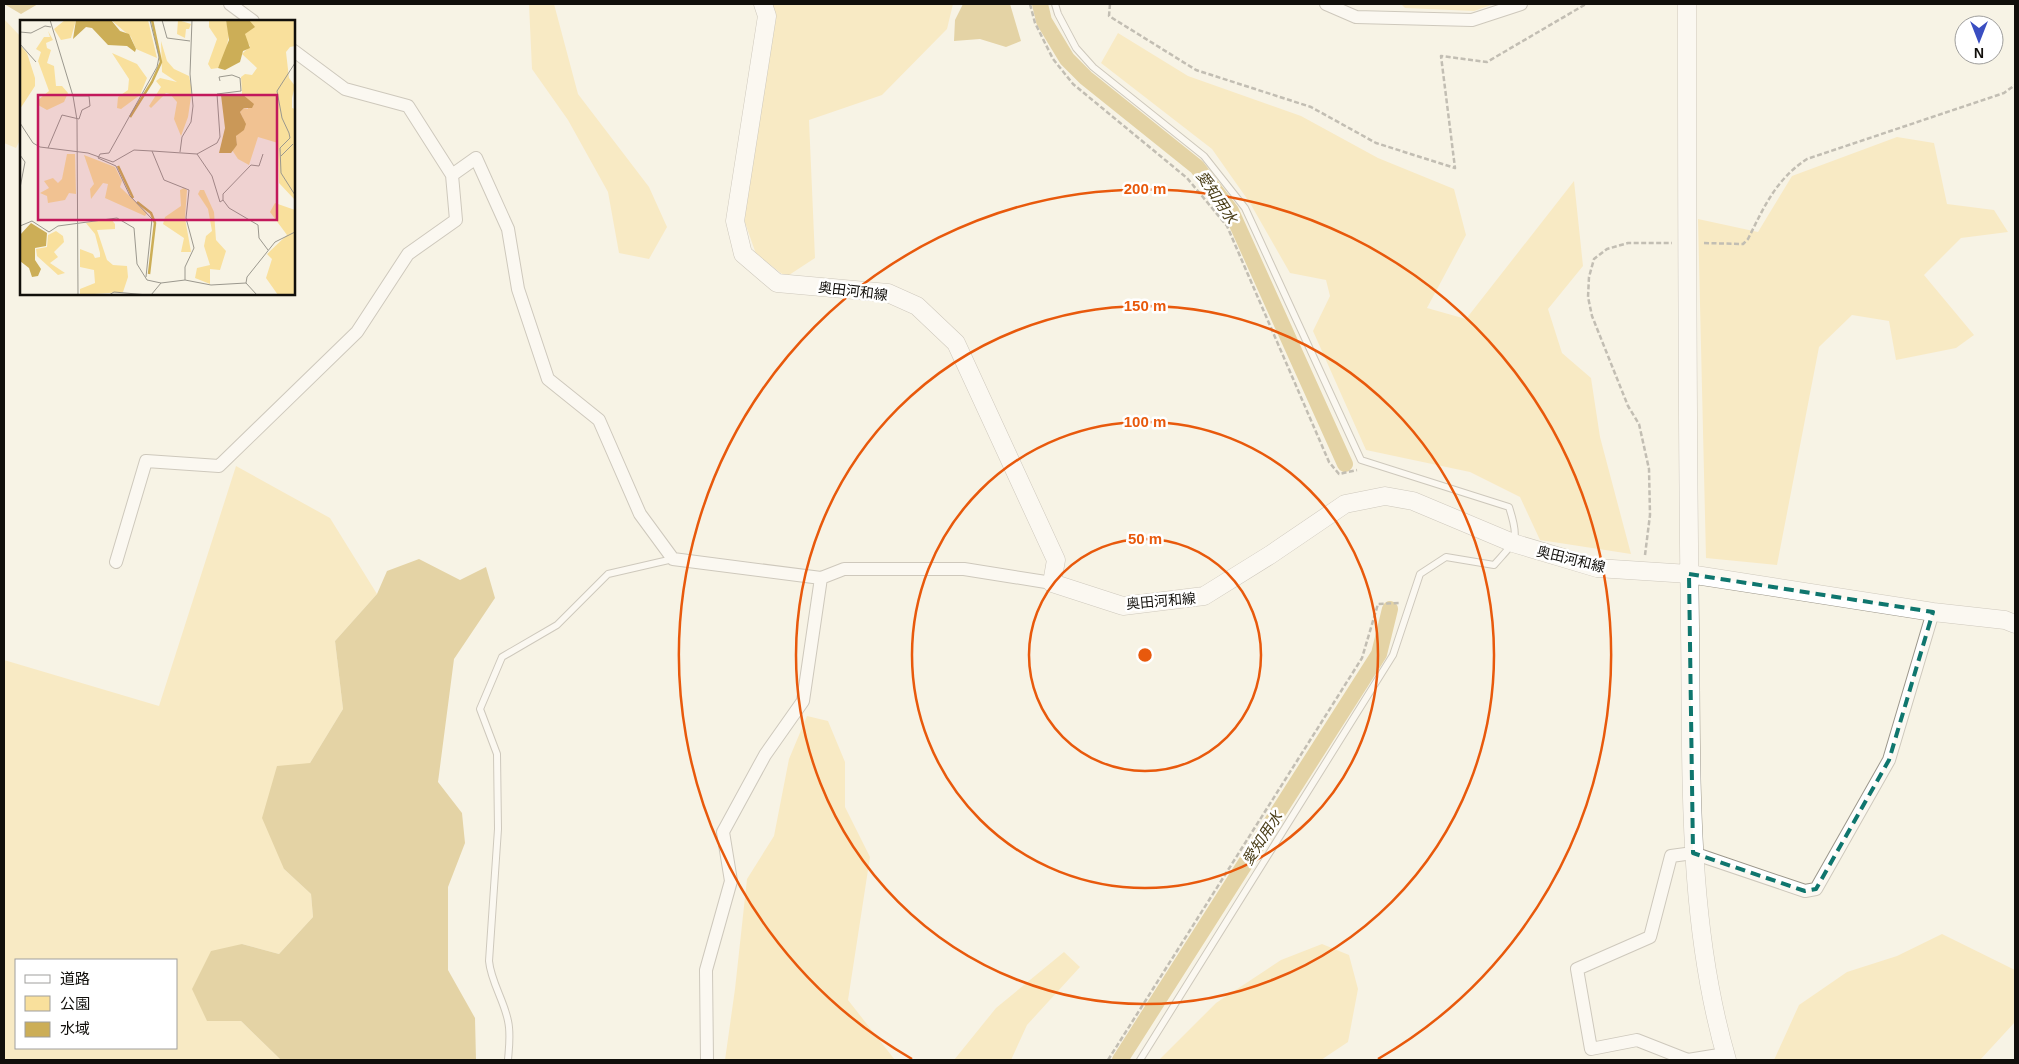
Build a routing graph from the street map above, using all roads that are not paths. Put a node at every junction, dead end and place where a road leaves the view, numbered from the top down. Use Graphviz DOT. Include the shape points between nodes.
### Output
graph roads {
  1 [pos="230,4"];
  2 [pos="763,4"];
  3 [pos="1055,4"];
  4 [pos="1326,4"];
  5 [pos="1521,4"];
  6 [pos="1687,4"];
  7 [pos="252,20"];
  8 [pos="295,52"];
  9 [pos="452,176"];
  10 [pos="1512,543"];
  11 [pos="673,559"];
  12 [pos="116,562"];
  13 [pos="1689,574"];
  14 [pos="821,578"];
  15 [pos="1052,583"];
  16 [pos="1933,612"];
  17 [pos="2015,624"];
  18 [pos="1693,853"];
  19 [pos="1726,1057"];
  20 [pos="508,1060"];
  21 [pos="707,1060"];
  22 [pos="1140,1060"];
  1 -- 7 [label="street"];
  2 -- 15 [label="main road, 奥田河和線" via="767,16 735,221 743,254 777,283 888,293 917,306 956,343 1056,560"];
  3 -- 10 [label="lane" via="1076,48 1093,68 1204,156 1245,208 1361,460 1509,507 1516,530"];
  4 -- 5 [label="street" via="1356,17 1472,20"];
  6 -- 13 [label="main road"];
  8 -- 9 [label="street" via="345,89 408,106"];
  9 -- 11 [label="street" via="476,158 508,229 518,289 548,379 599,420 640,514"];
  9 -- 12 [label="street" via="456,220 408,254 357,332 220,466 146,461"];
  10 -- 13 [label="main road, 奥田河和線" via="1597,568"];
  10 -- 15 [label="main road, 奥田河和線" via="1413,502 1385,496 1344,504 1270,556 1204,596 1123,606"];
  10 -- 22 [label="lane" via="1494,565 1446,556 1420,574 1393,655"];
  11 -- 14 [label="street"];
  11 -- 20 [label="lane" via="608,574 557,625 502,657 480,710 497,754 498,828 489,961 508,1020"];
  13 -- 16 [label="main road, 奥田河和線"];
  13 -- 18 [label="main road"];
  14 -- 15 [label="street" via="844,569 964,569"];
  14 -- 21 [label="street" via="803,702 765,755 722,832 732,881 706,970"];
  16 -- 17 [label="main road, 奥田河和線" via="2005,620"];
  16 -- 18 [label="street" via="1888,760 1816,889 1805,891"];
  18 -- 19 [label="main road" via="1706,963"];
  18 -- 19 [label="street" via="1671,856 1650,937 1577,969 1591,1049 1637,1040 1688,1060"];
}
